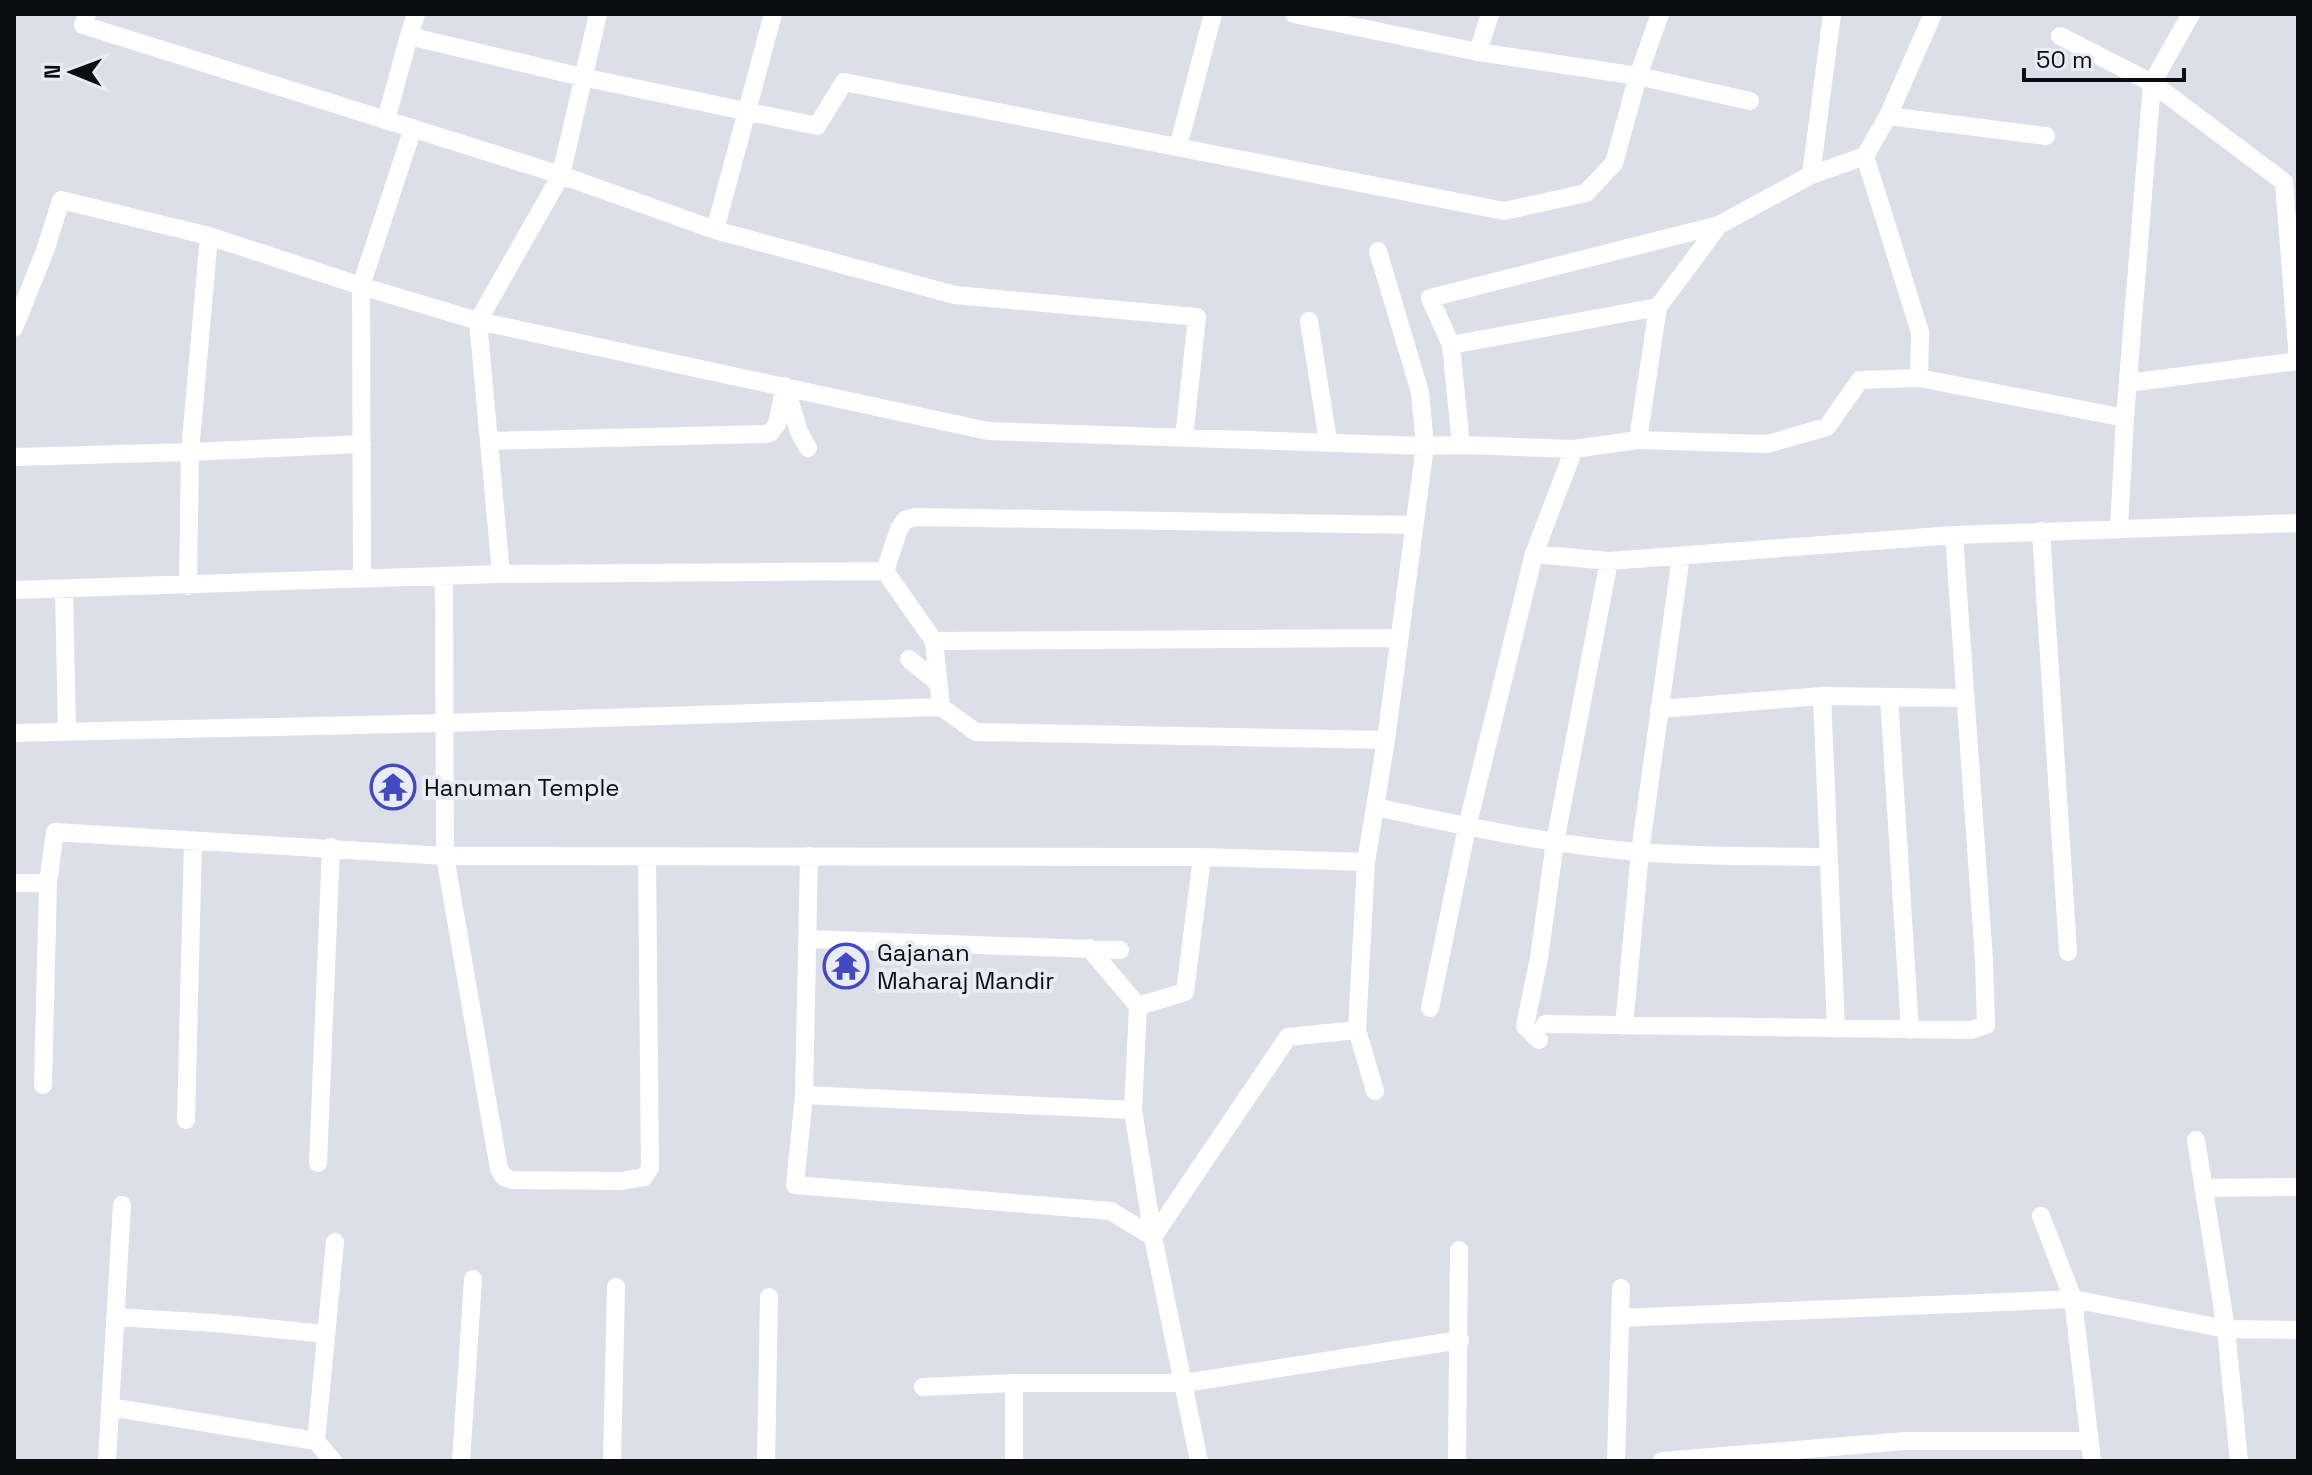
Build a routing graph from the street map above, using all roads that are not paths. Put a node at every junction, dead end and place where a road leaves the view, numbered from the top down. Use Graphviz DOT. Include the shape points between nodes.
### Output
graph roads {
  1 [pos="87,14"];
  2 [pos="416,14"];
  3 [pos="598,14"];
  4 [pos="773,14"];
  5 [pos="1213,14"];
  6 [pos="1294,14"];
  7 [pos="1490,14"];
  8 [pos="1660,14"];
  9 [pos="1832,14"];
  10 [pos="1933,14"];
  11 [pos="2191,14"];
  12 [pos="409,36"];
  13 [pos="2060,36"];
  14 [pos="1478,52"];
  15 [pos="1638,76"];
  16 [pos="582,77"];
  17 [pos="2152,83"];
  18 [pos="1750,101"];
  19 [pos="747,112"];
  20 [pos="1888,116"];
  21 [pos="386,120"];
  22 [pos="413,128"];
  23 [pos="2046,136"];
  24 [pos="1178,147"];
  25 [pos="1865,156"];
  26 [pos="561,175"];
  27 [pos="1811,175"];
  28 [pos="1719,225"];
  29 [pos="715,230"];
  30 [pos="209,236"];
  31 [pos="1378,251"];
  32 [pos="361,286"];
  33 [pos="1658,307"];
  34 [pos="478,321"];
  35 [pos="1309,321"];
  36 [pos="14,328"];
  37 [pos="1451,345"];
  38 [pos="2298,360"];
  39 [pos="1919,378"];
  40 [pos="2128,383"];
  41 [pos="785,386"];
  42 [pos="2125,418"];
  43 [pos="1184,438"];
  44 [pos="1638,440"];
  45 [pos="489,441"];
  46 [pos="1328,441"];
  47 [pos="362,444"];
  48 [pos="1461,445"];
  49 [pos="1425,446"];
  50 [pos="808,448"];
  51 [pos="1574,449"];
  52 [pos="190,452"];
  53 [pos="14,457"];
  54 [pos="2298,523"];
  55 [pos="1413,525"];
  56 [pos="2119,528"];
  57 [pos="2041,531"];
  58 [pos="1954,535"];
  59 [pos="1534,554"];
  60 [pos="1681,556"];
  61 [pos="1609,561"];
  62 [pos="885,571"];
  63 [pos="501,574"];
  64 [pos="444,577"];
  65 [pos="362,578"];
  66 [pos="188,586"];
  67 [pos="64,589"];
  68 [pos="14,590"];
  69 [pos="1399,638"];
  70 [pos="934,641"];
  71 [pos="909,659"];
  72 [pos="938,683"];
  73 [pos="1822,696"];
  74 [pos="1889,697"];
  75 [pos="1965,698"];
  76 [pos="941,707"];
  77 [pos="1659,709"];
  78 [pos="443,723"];
  79 [pos="67,732"];
  80 [pos="14,733"];
  81 [pos="1386,740"];
  82 [pos="1376,807"];
  83 [pos="1467,827"];
  84 [pos="193,841"];
  85 [pos="1555,842"];
  86 [pos="331,847"];
  87 [pos="1640,852"];
  88 [pos="445,856"];
  89 [pos="809,856"];
  90 [pos="647,857"];
  91 [pos="1202,857"];
  92 [pos="1828,857"];
  93 [pos="1366,862"];
  94 [pos="14,883"];
  95 [pos="48,883"];
  96 [pos="807,939"];
  97 [pos="1089,948"];
  98 [pos="1120,950"];
  99 [pos="2068,952"];
  100 [pos="1138,1006"];
  101 [pos="1430,1008"];
  102 [pos="1624,1026"];
  103 [pos="1836,1029"];
  104 [pos="1357,1030"];
  105 [pos="1910,1030"];
  106 [pos="43,1085"];
  107 [pos="1375,1091"];
  108 [pos="804,1095"];
  109 [pos="1133,1110"];
  110 [pos="186,1120"];
  111 [pos="2196,1140"];
  112 [pos="318,1163"];
  113 [pos="2298,1187"];
  114 [pos="2204,1188"];
  115 [pos="122,1205"];
  116 [pos="2041,1216"];
  117 [pos="335,1242"];
  118 [pos="1459,1250"];
  119 [pos="1156,1254"];
  120 [pos="473,1279"];
  121 [pos="616,1287"];
  122 [pos="1621,1288"];
  123 [pos="769,1297"];
  124 [pos="2073,1299"];
  125 [pos="115,1317"];
  126 [pos="1620,1318"];
  127 [pos="2226,1329"];
  128 [pos="2298,1330"];
  129 [pos="325,1334"];
  130 [pos="1460,1340"];
  131 [pos="1014,1383"];
  132 [pos="1184,1383"];
  133 [pos="923,1387"];
  134 [pos="110,1407"];
  135 [pos="316,1441"];
  136 [pos="2089,1441"];
  137 [pos="107,1461"];
  138 [pos="333,1461"];
  139 [pos="461,1461"];
  140 [pos="612,1461"];
  141 [pos="766,1461"];
  142 [pos="1014,1461"];
  143 [pos="1199,1461"];
  144 [pos="1457,1461"];
  145 [pos="1616,1461"];
  146 [pos="1662,1461"];
  147 [pos="2092,1461"];
  148 [pos="2239,1461"];
  1 -- 21 [label="street" via="83,25"];
  2 -- 12 [label="street"];
  3 -- 16 [label="street"];
  4 -- 19 [label="street"];
  5 -- 24 [label="street"];
  6 -- 14 [label="street"];
  7 -- 14 [label="street"];
  8 -- 15 [label="street"];
  9 -- 27 [label="street"];
  10 -- 20 [label="street"];
  11 -- 17 [label="street"];
  12 -- 16 [label="street"];
  12 -- 21 [label="street"];
  13 -- 17 [label="street"];
  14 -- 15 [label="street"];
  15 -- 18 [label="street"];
  15 -- 24 [label="street" via="1614,163 1586,193 1504,211"];
  16 -- 19 [label="street"];
  16 -- 26 [label="street"];
  17 -- 38 [label="street" via="2284,182"];
  17 -- 40 [label="street"];
  19 -- 24 [label="street" via="817,126 844,82"];
  19 -- 29 [label="street"];
  20 -- 23 [label="street"];
  20 -- 25 [label="street"];
  21 -- 22 [label="street"];
  22 -- 26 [label="street"];
  22 -- 32 [label="street"];
  25 -- 27 [label="street"];
  25 -- 39 [label="street" via="1920,332"];
  26 -- 29 [label="street"];
  26 -- 34 [label="street"];
  27 -- 28 [label="street"];
  28 -- 33 [label="street"];
  28 -- 37 [label="street" via="1430,298"];
  29 -- 43 [label="street" via="955,295 1197,317"];
  30 -- 32 [label="street"];
  30 -- 36 [label="street" via="61,200"];
  30 -- 52 [label="street"];
  31 -- 49 [label="street" via="1420,392"];
  32 -- 34 [label="street"];
  32 -- 47 [label="street"];
  33 -- 37 [label="street"];
  33 -- 44 [label="street"];
  34 -- 41 [label="street"];
  34 -- 45 [label="street"];
  35 -- 46 [label="street"];
  37 -- 48 [label="street"];
  38 -- 40 [label="street"];
  39 -- 42 [label="street"];
  39 -- 44 [label="street" via="1860,380 1827,427 1767,444"];
  40 -- 42 [label="street"];
  41 -- 43 [label="street" via="988,431"];
  41 -- 45 [label="street" via="770,433"];
  41 -- 50 [label="street"];
  42 -- 56 [label="street"];
  43 -- 46 [label="street"];
  44 -- 51 [label="street"];
  45 -- 63 [label="street"];
  46 -- 49 [label="street"];
  47 -- 52 [label="street"];
  47 -- 65 [label="street"];
  48 -- 49 [label="street"];
  48 -- 51 [label="street"];
  49 -- 55 [label="street"];
  51 -- 59 [label="street"];
  52 -- 53 [label="street"];
  52 -- 66 [label="street"];
  54 -- 56 [label="street"];
  55 -- 62 [label="street" via="916,517 899,529"];
  55 -- 69 [label="street"];
  56 -- 57 [label="street"];
  57 -- 58 [label="street"];
  57 -- 99 [label="street"];
  58 -- 60 [label="street"];
  58 -- 75 [label="street"];
  59 -- 61 [label="street"];
  59 -- 83 [label="street"];
  60 -- 61 [label="street"];
  60 -- 77 [label="street"];
  61 -- 85 [label="street"];
  62 -- 63 [label="street"];
  62 -- 70 [label="street"];
  63 -- 64 [label="street"];
  64 -- 65 [label="street"];
  64 -- 78 [label="street"];
  65 -- 66 [label="street"];
  66 -- 67 [label="street"];
  67 -- 68 [label="street"];
  67 -- 79 [label="street"];
  69 -- 70 [label="street"];
  69 -- 81 [label="street"];
  70 -- 72 [label="street"];
  71 -- 72 [label="street"];
  72 -- 76 [label="street"];
  73 -- 74 [label="street"];
  73 -- 77 [label="street"];
  73 -- 92 [label="street"];
  74 -- 75 [label="street"];
  74 -- 105 [label="street"];
  75 -- 105 [label="street" via="1986,1025 1971,1030"];
  76 -- 78 [label="street"];
  76 -- 81 [label="street" via="976,732"];
  77 -- 87 [label="street"];
  78 -- 79 [label="street"];
  78 -- 88 [label="street"];
  79 -- 80 [label="street"];
  81 -- 82 [label="street"];
  82 -- 83 [label="street"];
  82 -- 93 [label="street"];
  83 -- 85 [label="street"];
  83 -- 101 [label="street"];
  84 -- 86 [label="street"];
  84 -- 95 [label="street" via="55,832"];
  84 -- 110 [label="street"];
  85 -- 87 [label="street"];
  85 -- 102 [label="street" via="1525,1026 1542,1032"];
  86 -- 88 [label="street"];
  86 -- 112 [label="street"];
  87 -- 92 [label="street"];
  87 -- 102 [label="street"];
  88 -- 90 [label="street"];
  88 -- 90 [label="street" via="499,1169 512,1180 621,1181 644,1177 650,1168"];
  89 -- 90 [label="street"];
  89 -- 91 [label="street"];
  89 -- 96 [label="street"];
  91 -- 93 [label="street"];
  91 -- 100 [label="street" via="1185,992"];
  92 -- 103 [label="street"];
  93 -- 104 [label="street"];
  94 -- 95 [label="street"];
  95 -- 106 [label="street"];
  96 -- 97 [label="street"];
  96 -- 108 [label="street"];
  97 -- 98 [label="street"];
  97 -- 100 [label="street"];
  100 -- 109 [label="street"];
  102 -- 103 [label="street"];
  103 -- 105 [label="street"];
  104 -- 107 [label="street"];
  104 -- 119 [label="street" via="1288,1037"];
  108 -- 109 [label="street"];
  108 -- 119 [label="street" via="795,1185 1111,1211"];
  109 -- 119 [label="street"];
  111 -- 114 [label="street"];
  113 -- 114 [label="street"];
  114 -- 127 [label="street"];
  115 -- 125 [label="street"];
  116 -- 124 [label="street"];
  117 -- 129 [label="street"];
  118 -- 130 [label="street"];
  119 -- 132 [label="street"];
  120 -- 139 [label="street"];
  121 -- 140 [label="street"];
  122 -- 126 [label="street"];
  123 -- 141 [label="street"];
  124 -- 126 [label="street"];
  124 -- 127 [label="street"];
  124 -- 136 [label="street"];
  125 -- 129 [label="street"];
  125 -- 134 [label="street"];
  126 -- 145 [label="street"];
  127 -- 128 [label="street"];
  127 -- 148 [label="street"];
  129 -- 135 [label="street"];
  130 -- 132 [label="street"];
  130 -- 144 [label="street"];
  131 -- 132 [label="street"];
  131 -- 133 [label="street"];
  131 -- 142 [label="street"];
  132 -- 143 [label="street"];
  134 -- 135 [label="street"];
  134 -- 137 [label="street"];
  135 -- 138 [label="street"];
  136 -- 146 [label="street" via="1905,1441"];
  136 -- 147 [label="street"];
}
